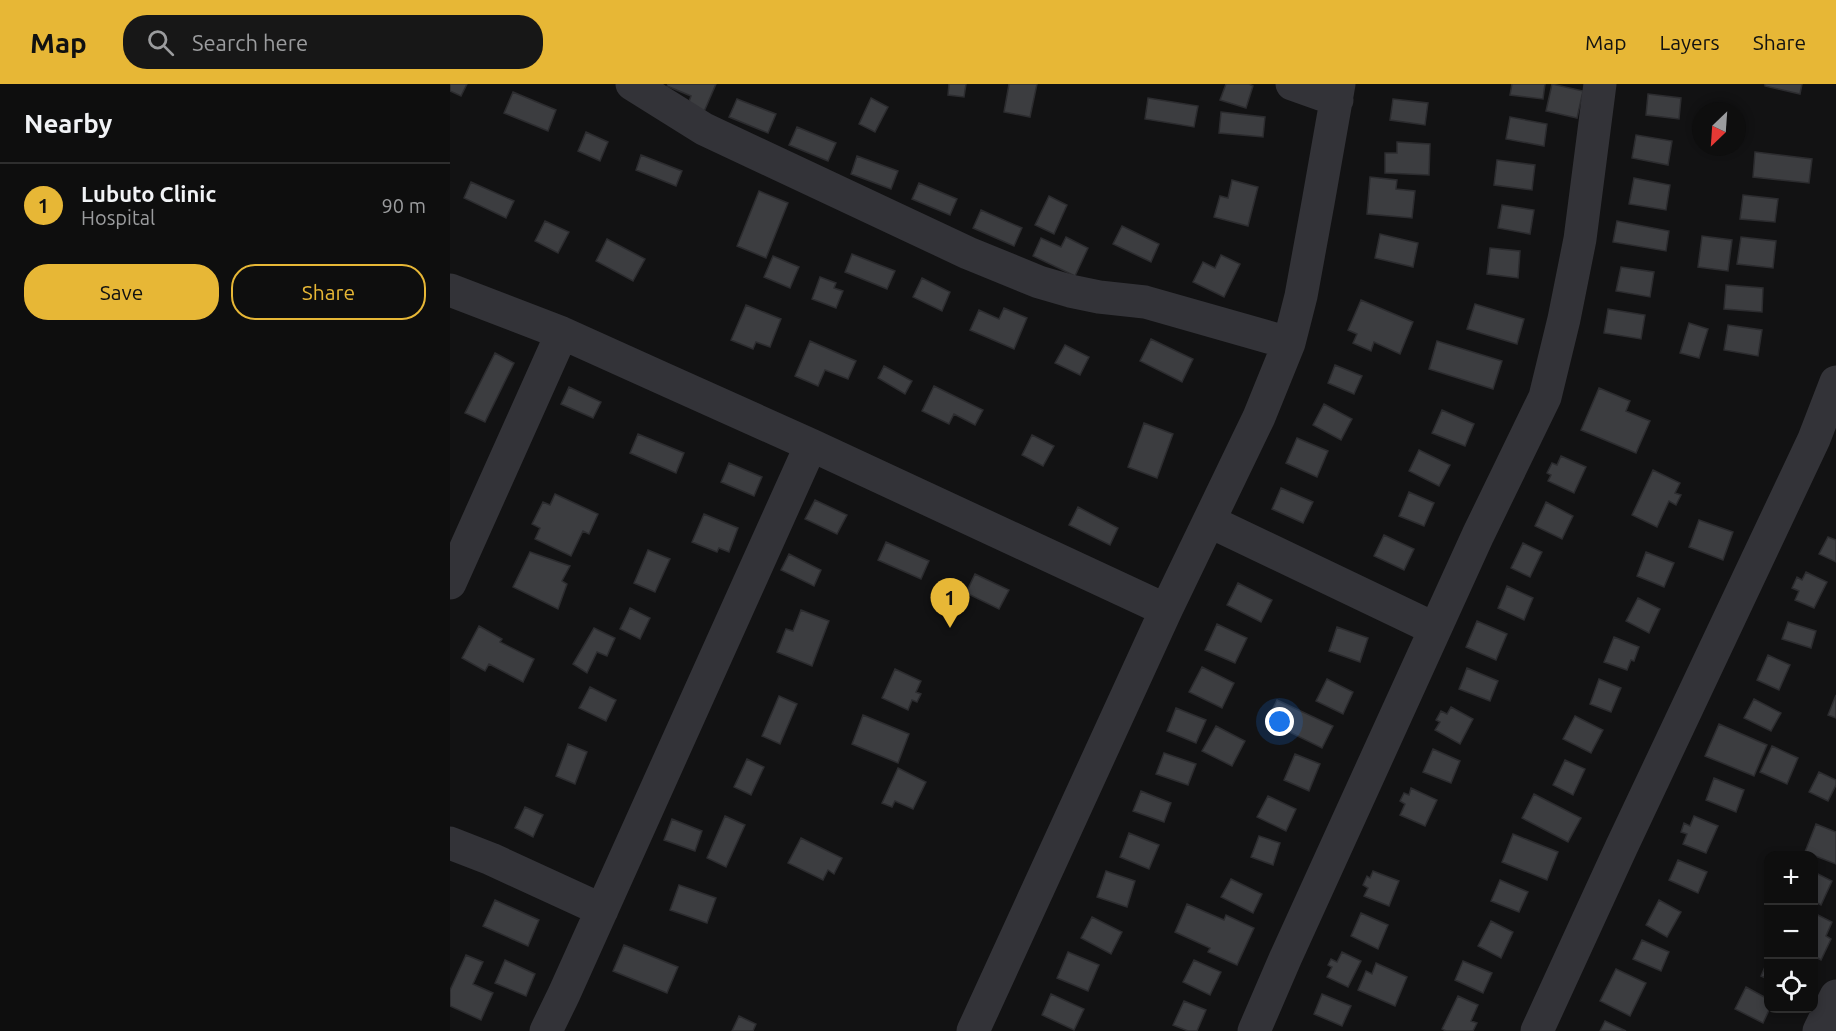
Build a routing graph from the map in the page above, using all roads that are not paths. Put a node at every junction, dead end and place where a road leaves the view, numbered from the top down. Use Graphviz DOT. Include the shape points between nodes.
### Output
graph roads {
  1 [pos="632,84"];
  2 [pos="1292,84"];
  3 [pos="1600,84"];
  4 [pos="1338,92"];
  5 [pos="450,290"];
  6 [pos="562,333"];
  7 [pos="1289,343"];
  8 [pos="1836,382"];
  9 [pos="811,445"];
  10 [pos="1209,521"];
  11 [pos="450,583"];
  12 [pos="1166,610"];
  13 [pos="1435,629"];
  14 [pos="450,843"];
  15 [pos="602,910"];
  16 [pos="1836,996"];
  17 [pos="546,1031"];
  18 [pos="973,1031"];
  19 [pos="1254,1031"];
  20 [pos="1537,1031"];
  21 [pos="1819,1031"];
  1 -- 7 [label="street" via="704,129 968,253 1039,282 1099,297 1145,302"];
  2 -- 4 [label="street"];
  3 -- 13 [label="street" via="1580,239 1545,397"];
  4 -- 7 [label="street"];
  5 -- 6 [label="street"];
  6 -- 9 [label="street"];
  6 -- 11 [label="street"];
  7 -- 10 [label="street"];
  8 -- 20 [label="street" via="1814,439"];
  9 -- 12 [label="street"];
  9 -- 15 [label="street"];
  10 -- 12 [label="street"];
  10 -- 13 [label="street"];
  12 -- 18 [label="street"];
  13 -- 19 [label="street"];
  14 -- 15 [label="street"];
  15 -- 17 [label="street"];
  16 -- 21 [label="street"];
}
